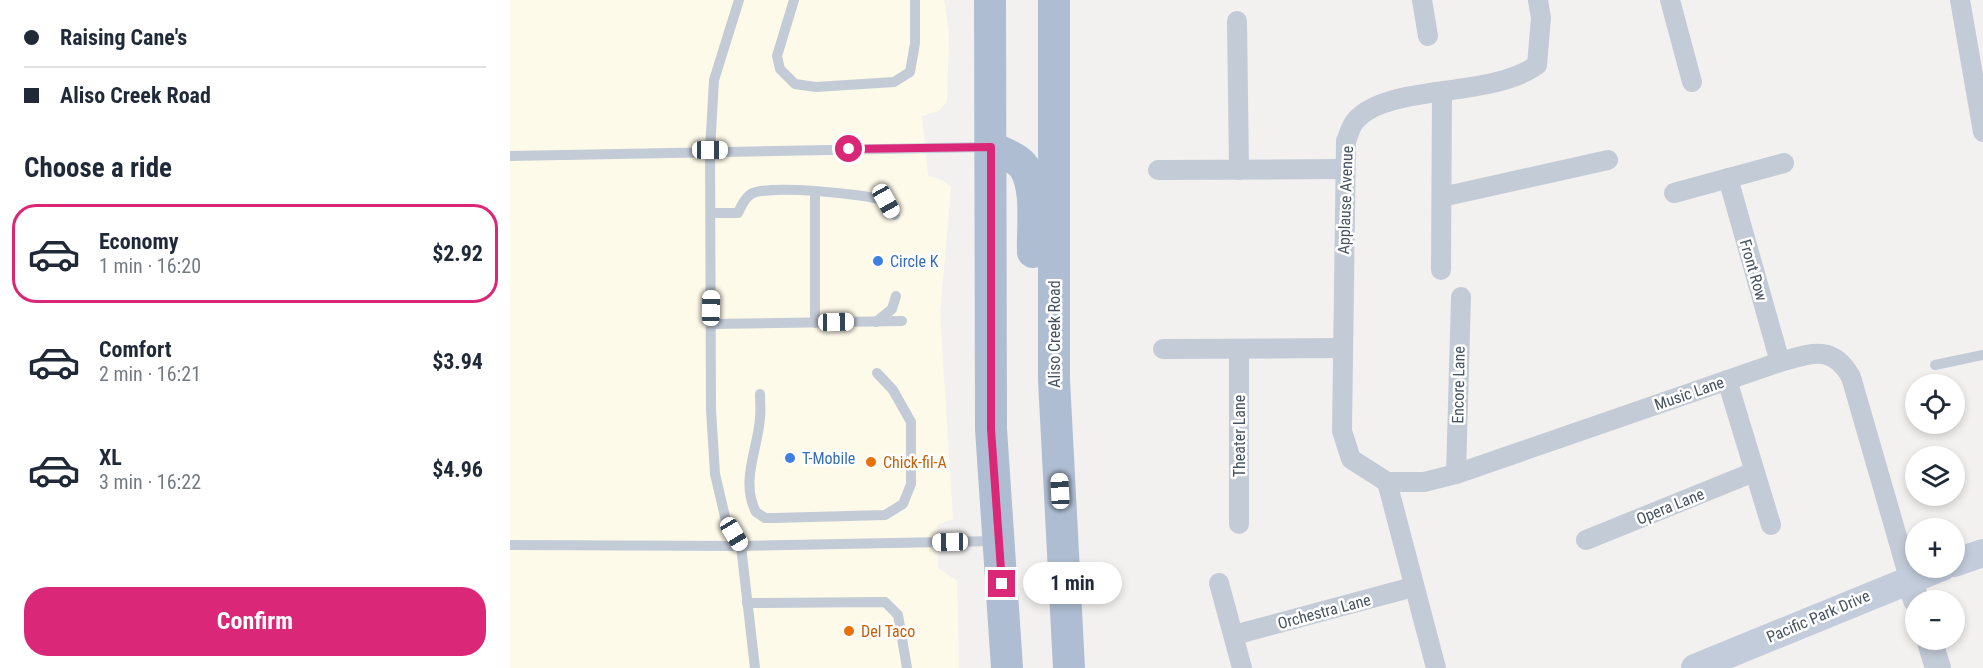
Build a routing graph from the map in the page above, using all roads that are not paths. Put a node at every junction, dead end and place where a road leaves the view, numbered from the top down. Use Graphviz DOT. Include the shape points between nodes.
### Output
graph roads {
  1 [pos="739,0"];
  2 [pos="794,0"];
  3 [pos="915,0"];
  4 [pos="990,0"];
  5 [pos="1054,0"];
  6 [pos="1422,0"];
  7 [pos="1538,0"];
  8 [pos="1670,0"];
  9 [pos="1960,0"];
  10 [pos="1237,21"];
  11 [pos="1428,36"];
  12 [pos="1692,82"];
  13 [pos="1978,87"];
  14 [pos="1442,92"];
  15 [pos="1983,132"];
  16 [pos="991,147"];
  17 [pos="710,150"];
  18 [pos="510,156"];
  19 [pos="1608,160"];
  20 [pos="1784,163"];
  21 [pos="1344,169"];
  22 [pos="1239,170"];
  23 [pos="1158,171"];
  24 [pos="1728,178"];
  25 [pos="815,192"];
  26 [pos="1674,193"];
  27 [pos="1442,197"];
  28 [pos="711,213"];
  29 [pos="895,215"];
  30 [pos="1441,270"];
  31 [pos="896,296"];
  32 [pos="1461,297"];
  33 [pos="902,321"];
  34 [pos="876,322"];
  35 [pos="815,323"];
  36 [pos="711,324"];
  37 [pos="1343,348"];
  38 [pos="1163,349"];
  39 [pos="1239,349"];
  40 [pos="1983,355"];
  41 [pos="1780,362"];
  42 [pos="1935,365"];
  43 [pos="877,373"];
  44 [pos="1054,380"];
  45 [pos="1727,380"];
  46 [pos="760,393"];
  47 [pos="1754,472"];
  48 [pos="1456,474"];
  49 [pos="1387,482"];
  50 [pos="1239,524"];
  51 [pos="1771,525"];
  52 [pos="1586,540"];
  53 [pos="999,541"];
  54 [pos="510,545"];
  55 [pos="741,546"];
  56 [pos="1983,553"];
  57 [pos="1965,559"];
  58 [pos="1928,578"];
  59 [pos="1219,583"];
  60 [pos="1413,586"];
  61 [pos="1913,589"];
  62 [pos="747,603"];
  63 [pos="1234,635"];
  64 [pos="1932,650"];
  65 [pos="755,668"];
  66 [pos="908,668"];
  67 [pos="1007,668"];
  68 [pos="1069,668"];
  69 [pos="1242,668"];
  70 [pos="1436,668"];
  71 [pos="1695,668"];
  72 [pos="1938,668"];
  1 -- 17 [label="lane" via="714,80"];
  2 -- 3 [label="lane" via="777,56 780,69 795,84 816,87 894,82 910,72"];
  4 -- 16 [label="main road"];
  5 -- 44 [label="main road, Aliso Creek Road"];
  6 -- 11 [label="street"];
  7 -- 14 [label="street, Applause Avenue" via="1541,18 1537,65 1502,83"];
  8 -- 12 [label="street"];
  9 -- 13 [label="street"];
  10 -- 22 [label="street"];
  13 -- 15 [label="street"];
  14 -- 21 [label="street, Applause Avenue" via="1376,105 1355,120 1346,141"];
  14 -- 27 [label="street"];
  16 -- 17 [label="lane"];
  16 -- 44 [label="main road" via="1015,159 1024,168 1031,186 1036,371"];
  16 -- 53 [label="main road" via="991,429"];
  17 -- 18 [label="lane"];
  17 -- 28 [label="lane"];
  19 -- 27 [label="street"];
  20 -- 24 [label="street"];
  21 -- 22 [label="street"];
  21 -- 37 [label="street, Applause Avenue"];
  22 -- 23 [label="street"];
  24 -- 26 [label="street"];
  24 -- 41 [label="street, Front Row"];
  25 -- 28 [label="lane" via="758,191 750,194 738,213"];
  25 -- 29 [label="lane" via="871,195 886,201"];
  25 -- 35 [label="lane"];
  27 -- 30 [label="street"];
  28 -- 36 [label="lane"];
  31 -- 34 [label="lane" via="892,309"];
  32 -- 48 [label="street, Encore Lane"];
  33 -- 34 [label="lane"];
  34 -- 35 [label="lane"];
  35 -- 36 [label="lane"];
  36 -- 55 [label="lane" via="715,474 726,521"];
  37 -- 39 [label="street"];
  37 -- 49 [label="street, Applause Avenue" via="1342,431 1351,459"];
  38 -- 39 [label="street"];
  39 -- 50 [label="street, Theater Lane"];
  40 -- 42 [label="lane"];
  41 -- 45 [label="street, Music Lane"];
  41 -- 61 [label="street, Music Lane" via="1816,352 1844,364"];
  43 -- 46 [label="lane" via="893,390 911,422 911,484 903,504 885,515 765,518 756,512 749,492"];
  44 -- 68 [label="main road, Aliso Creek Road"];
  45 -- 47 [label="street"];
  45 -- 48 [label="street, Music Lane"];
  47 -- 51 [label="street"];
  47 -- 52 [label="street, Opera Lane"];
  48 -- 49 [label="street, Music Lane" via="1424,482"];
  49 -- 60 [label="street"];
  53 -- 55 [label="lane"];
  53 -- 67 [label="main road"];
  54 -- 55 [label="lane"];
  55 -- 62 [label="lane"];
  56 -- 57 [label="main road"];
  58 -- 61 [label="main road, Pacific Park Drive"];
  59 -- 63 [label="street"];
  60 -- 63 [label="street, Orchestra Lane"];
  60 -- 70 [label="street"];
  61 -- 71 [label="main road, Pacific Park Drive"];
  62 -- 65 [label="lane"];
  62 -- 66 [label="lane" via="885,602 898,615"];
  63 -- 69 [label="street"];
  64 -- 72 [label="street"];
}
